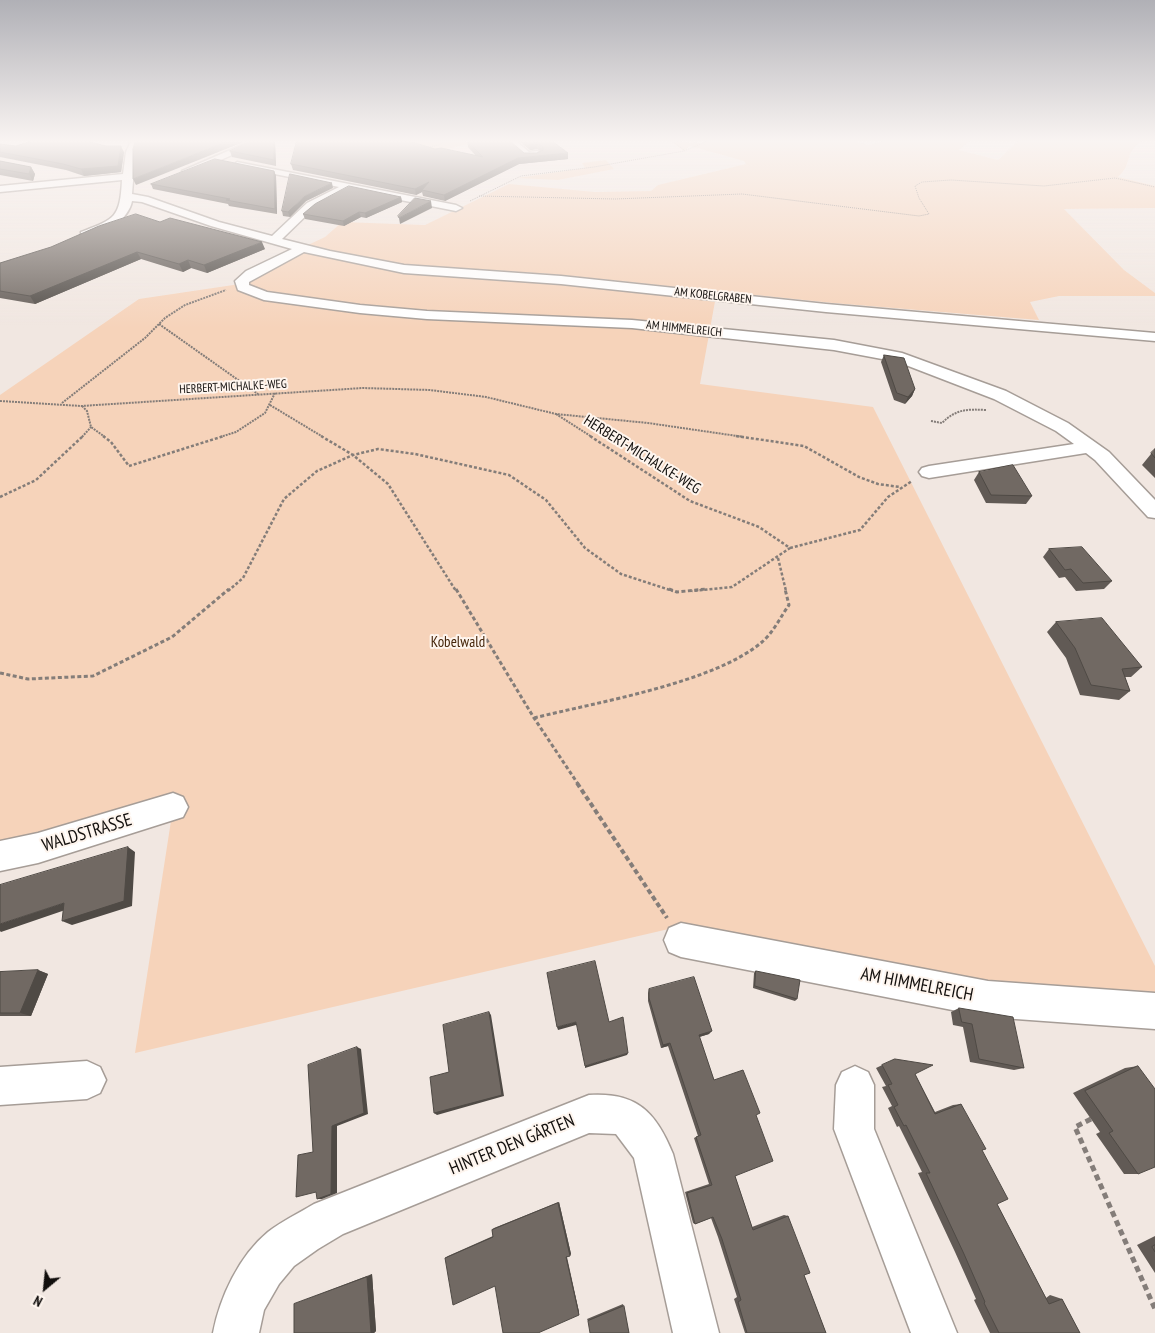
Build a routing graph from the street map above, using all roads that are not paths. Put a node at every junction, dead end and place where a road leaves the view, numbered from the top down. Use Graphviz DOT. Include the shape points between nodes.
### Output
graph roads {
  1 [pos="127,203"];
  2 [pos="155,203"];
  3 [pos="315,203"];
  4 [pos="431,203"];
  5 [pos="456,208"];
  6 [pos="72,240"];
  7 [pos="274,240"];
  8 [pos="303,248"];
  9 [pos="1155,337"];
  10 [pos="1091,447"];
  11 [pos="929,472"];
  12 [pos="1155,512"];
  13 [pos="173,807"];
  14 [pos="0,856"];
  15 [pos="681,940"];
  16 [pos="1155,1012"];
  17 [pos="87,1080"];
  18 [pos="855,1084"];
  19 [pos="0,1086"];
  20 [pos="236,1333"];
  21 [pos="696,1333"];
  22 [pos="934,1333"];
  1 -- 6 [label="street" via="119,218"];
  2 -- 7 [label="street, AM KOBELGRABEN" via="201,220"];
  3 -- 7 [label="street"];
  4 -- 5 [label="street"];
  7 -- 8 [label="street, AM KOBELGRABEN"];
  8 -- 9 [label="street, AM KOBELGRABEN" via="410,270 561,280 826,308"];
  8 -- 10 [label="street, AM HIMMELREICH" via="250,274 241,284 248,291 264,296 368,310 615,322 858,349 926,366 1021,405"];
  10 -- 11 [label="street"];
  10 -- 12 [label="street, AM HIMMELREICH"];
  13 -- 14 [label="street, WALDSTRASSE" via="38,848"];
  15 -- 16 [label="street, AM HIMMELREICH" via="988,999"];
  17 -- 19 [label="street"];
  18 -- 22 [label="street" via="854,1129"];
  20 -- 21 [label="street, HINTER DEN GÄRTEN" via="238,1320 255,1281 280,1251 329,1219 589,1114 607,1112 628,1119 642,1131 653,1154"];
}
